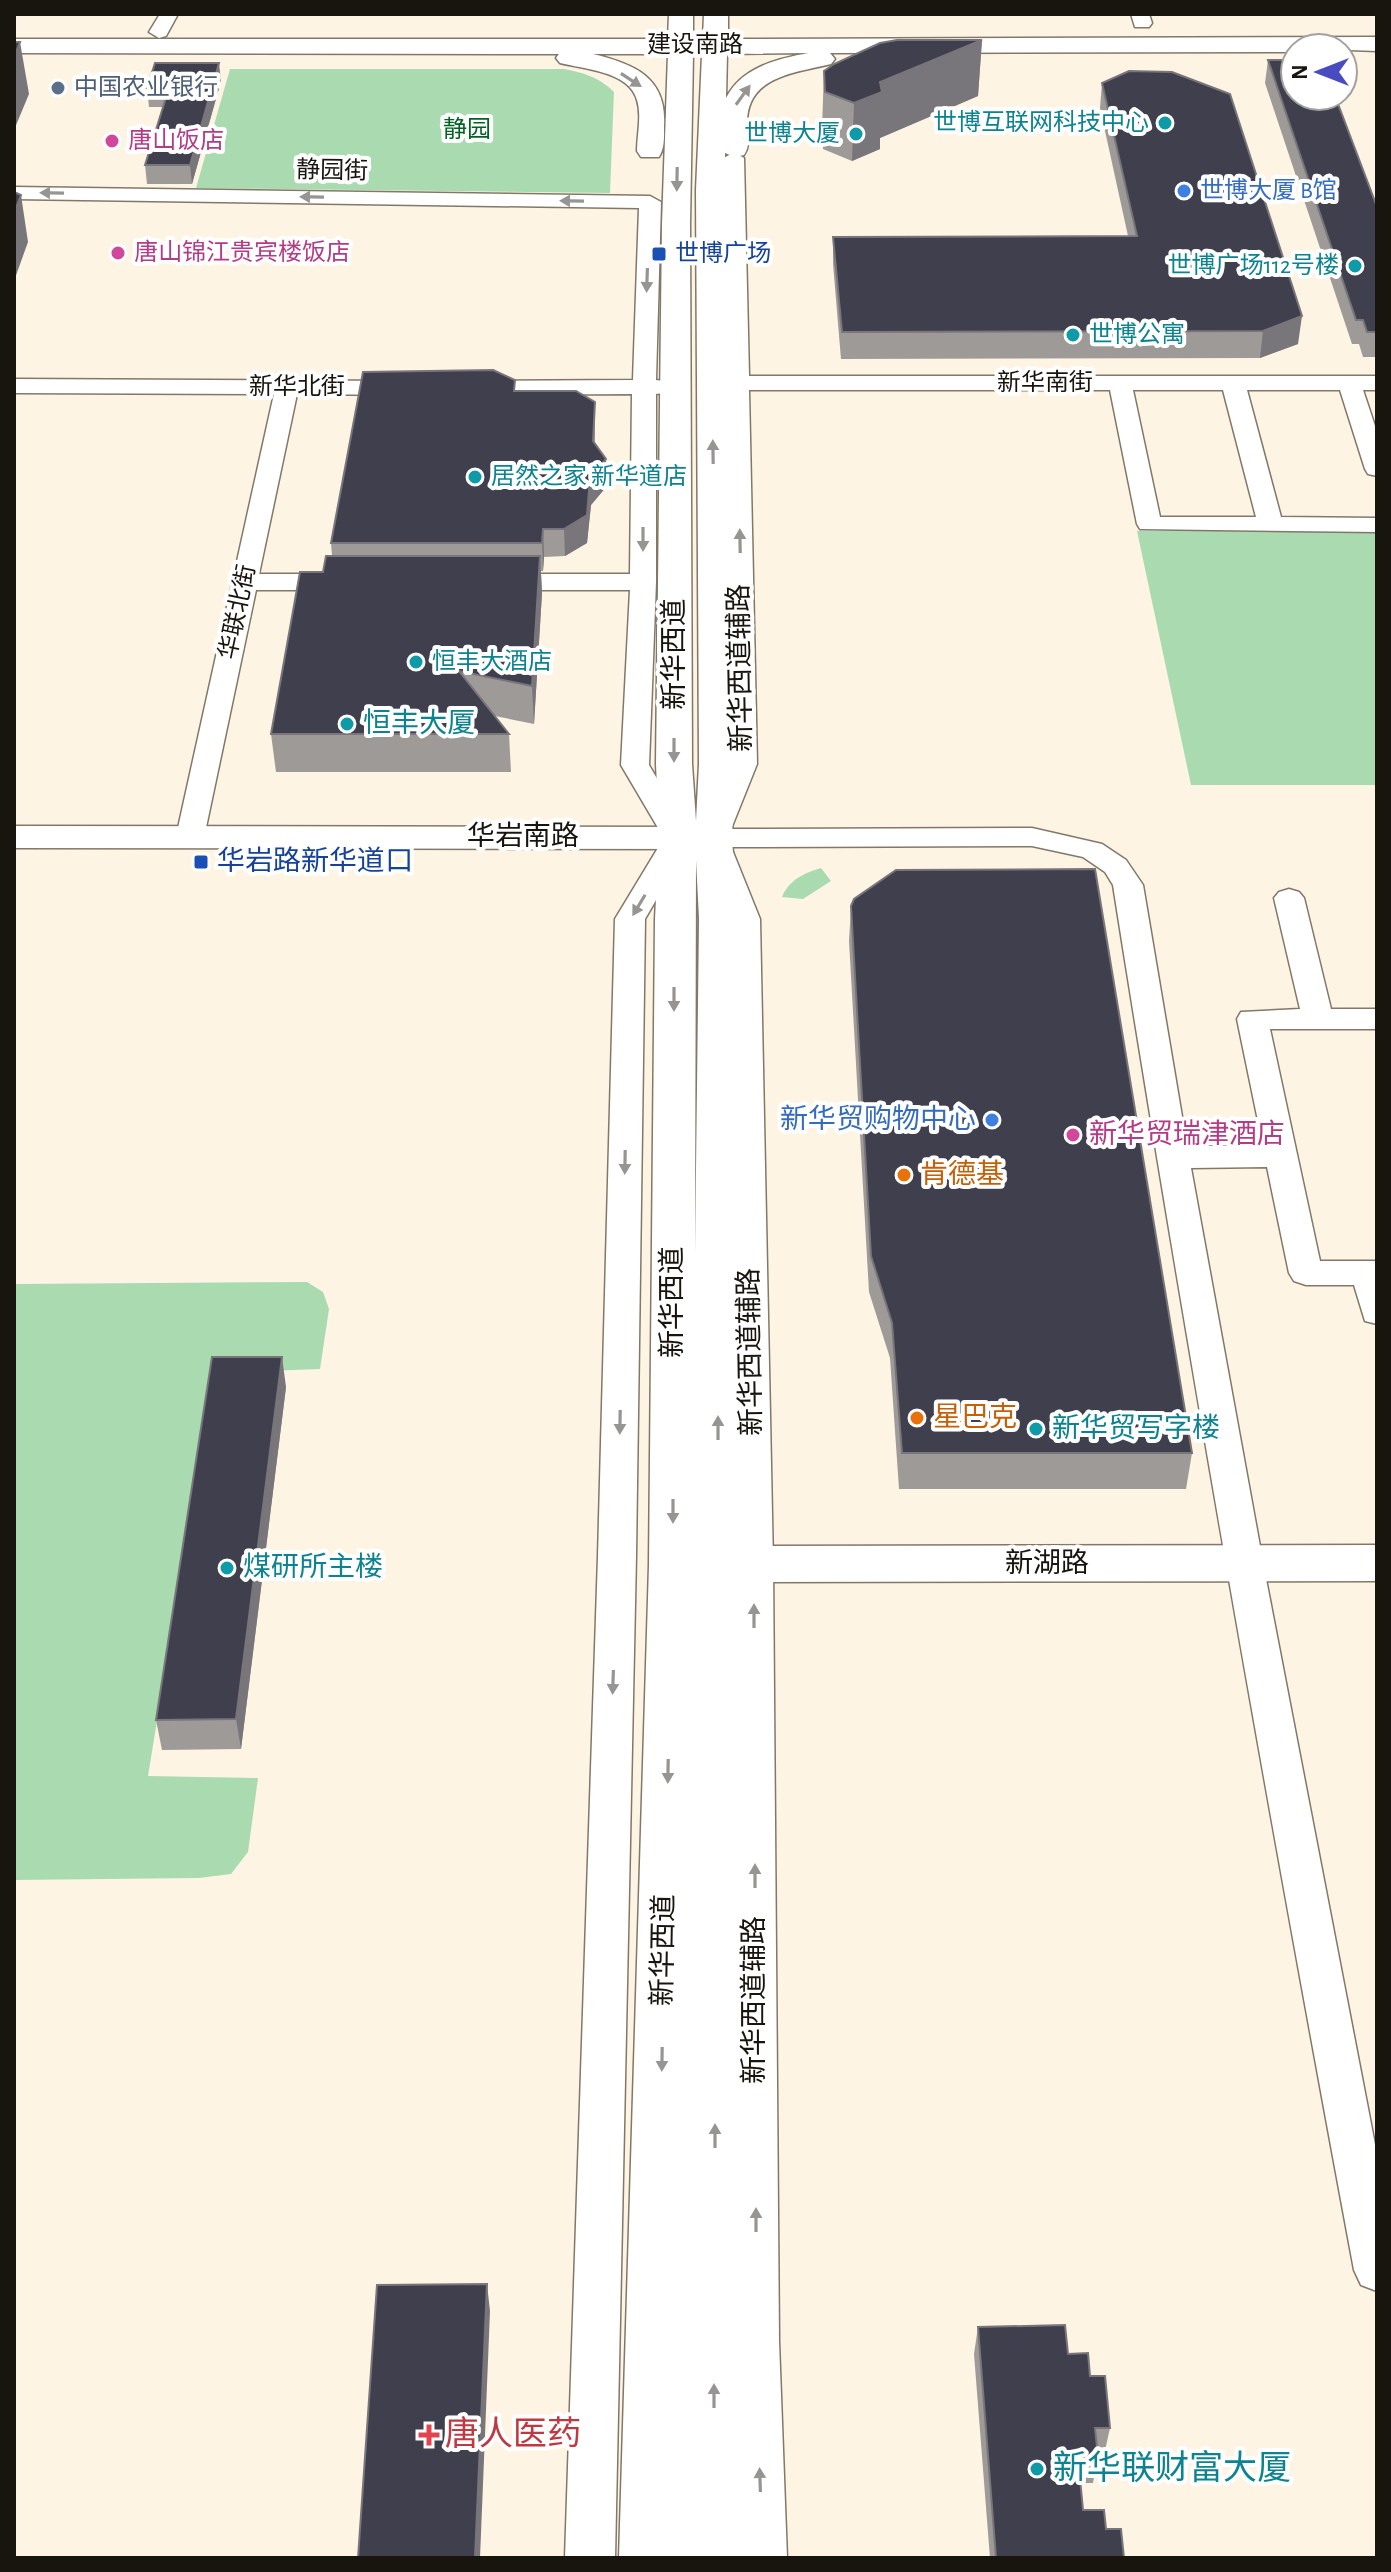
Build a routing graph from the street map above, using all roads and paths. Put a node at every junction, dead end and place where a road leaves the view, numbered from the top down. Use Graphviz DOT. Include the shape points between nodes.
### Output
graph roads {
  1 [pos="988,21"];
  2 [pos="568,22"];
  3 [pos="164,23"];
  4 [pos="462,23"];
  5 [pos="334,24"];
  6 [pos="1142,27"];
  7 [pos="262,29"];
  8 [pos="681,30"];
  9 [pos="715,30"];
  10 [pos="1198,30"];
  11 [pos="1377,30"];
  12 [pos="14,32"];
  13 [pos="1377,44"];
  14 [pos="14,46"];
  15 [pos="195,48"];
  16 [pos="734,158"];
  17 [pos="710,190"];
  18 [pos="14,193"];
  19 [pos="650,202"];
  20 [pos="676,224"];
  21 [pos="725,383"];
  22 [pos="1120,383"];
  23 [pos="1233,383"];
  24 [pos="1349,383"];
  25 [pos="1377,383"];
  26 [pos="14,386"];
  27 [pos="287,387"];
  28 [pos="644,387"];
  29 [pos="676,387"];
  30 [pos="1377,469"];
  31 [pos="1271,525"];
  32 [pos="1377,525"];
  33 [pos="245,582"];
  34 [pos="369,582"];
  35 [pos="477,582"];
  36 [pos="643,582"];
  37 [pos="14,837"];
  38 [pos="190,837"];
  39 [pos="696,838"];
  40 [pos="1289,898"];
  41 [pos="1318,1019"];
  42 [pos="1377,1019"];
  43 [pos="1282,1156"];
  44 [pos="1171,1157"];
  45 [pos="1372,1273"];
  46 [pos="1377,1312"];
  47 [pos="1243,1563"];
  48 [pos="1377,1563"];
  49 [pos="736,1564"];
  50 [pos="1377,2270"];
  51 [pos="590,2558"];
  52 [pos="651,2558"];
  53 [pos="713,2558"];
  54 [pos="762,2558"];
  1 -- 6 [label="main road"];
  2 -- 4 [label="main road"];
  3 -- 7 [label="main road, 建设南路"];
  3 -- 12 [label="main road, 建设南路"];
  5 -- 7 [label="main road"];
  6 -- 9 [label="main road, 建设南路"];
  6 -- 10 [label="main road"];
  6 -- 13 [label="main road, 建设南路"];
  16 -- 6 [label="main road, one-way" via="735,105 752,84 781,67 828,58 1058,55"];
  7 -- 8 [label="main road, 建设南路"];
  8 -- 9 [label="main road, 建设南路"];
  8 -- 15 [label="main road, 建设南路"];
  8 -- 20 [label="main road, 新华西道, one-way"];
  9 -- 10 [label="main road, 建设南路"];
  9 -- 17 [label="main road, 新华西道"];
  10 -- 11 [label="main road, 建设南路"];
  14 -- 15 [label="main road, 建设南路"];
  15 -- 19 [label="main road, one-way" via="555,56 599,62 637,82 649,96"];
  16 -- 17 [label="main road"];
  16 -- 21 [label="street"];
  17 -- 21 [label="main road, 新华西道"];
  19 -- 18 [label="street, 静园街, one-way"];
  19 -- 20 [label="main road"];
  19 -- 28 [label="street, one-way"];
  20 -- 29 [label="main road, 新华西道"];
  21 -- 22 [label="street, 新华南街"];
  39 -- 21 [label="main road, 新华西道, one-way" via="717,764"];
  22 -- 23 [label="street, 新华南街"];
  22 -- 31 [label="street" via="1149,524"];
  23 -- 24 [label="street, 新华南街"];
  23 -- 31 [label="street"];
  24 -- 25 [label="street, 新华南街"];
  24 -- 30 [label="street"];
  26 -- 27 [label="street, 新华北街"];
  27 -- 28 [label="street, 新华北街"];
  27 -- 33 [label="street, 华联北街"];
  28 -- 29 [label="street, 新华北街"];
  28 -- 36 [label="street, one-way"];
  29 -- 39 [label="main road, 新华西道, one-way" via="674,764"];
  31 -- 32 [label="street"];
  33 -- 34 [label="street"];
  33 -- 38 [label="street, 华联北街"];
  35 -- 36 [label="street"];
  36 -- 39 [label="street" via="635,765"];
  37 -- 38 [label="street, 华岩南路"];
  38 -- 39 [label="street, 华岩南路"];
  39 -- 44 [label="street, 华岩南路" via="1032,837 1092,850 1116,866 1128,885"];
  49 -- 39 [label="main road, 新华西道, one-way" via="718,919"];
  39 -- 51 [label="street, one-way" via="630,919"];
  39 -- 52 [label="main road, 新华西道, one-way" via="674,919 673,1565"];
  40 -- 41 [label="street"];
  41 -- 42 [label="street"];
  41 -- 43 [label="street" via="1252,1019"];
  43 -- 44 [label="street"];
  43 -- 45 [label="street" via="1306,1273"];
  44 -- 47 [label="street, 华岩南路"];
  45 -- 46 [label="street"];
  47 -- 48 [label="street, 新湖路"];
  47 -- 49 [label="street, 新湖路"];
  47 -- 50 [label="street, 华岩南路"];
  53 -- 49 [label="main road, 新华西道, one-way"];
  54 -- 49 [label="street, 新华西道辅路, one-way"];
}
